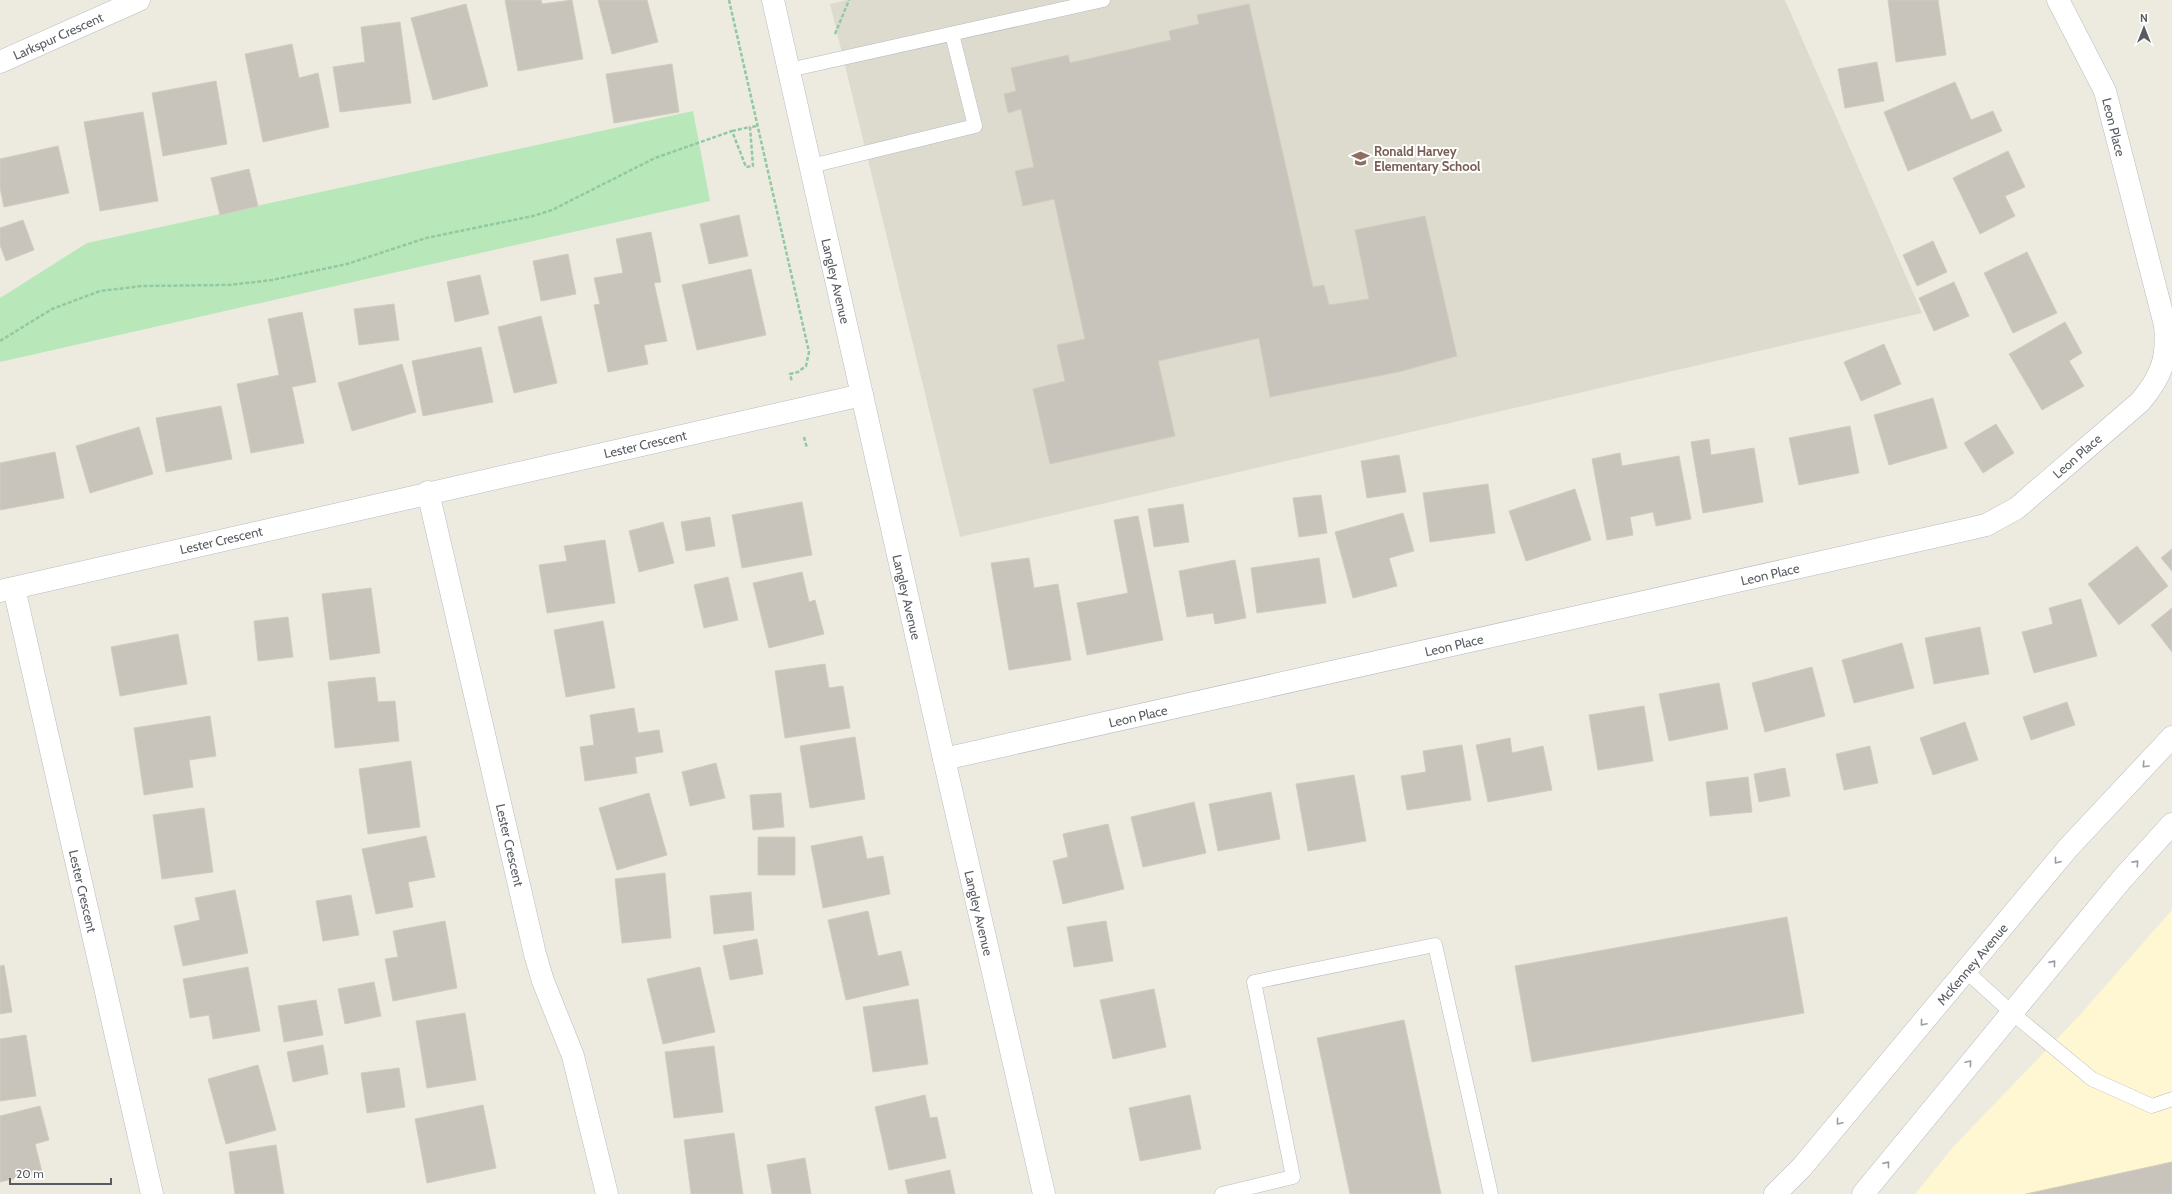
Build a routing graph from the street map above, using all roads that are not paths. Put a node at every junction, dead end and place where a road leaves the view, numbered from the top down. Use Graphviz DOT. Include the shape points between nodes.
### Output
graph roads {
  1 [pos="139,0"];
  2 [pos="773,0"];
  3 [pos="1103,0"];
  4 [pos="2058,0"];
  5 [pos="952,34"];
  6 [pos="0,62"];
  7 [pos="789,70"];
  8 [pos="811,166"];
  9 [pos="862,396"];
  10 [pos="428,492"];
  11 [pos="7,590"];
  12 [pos="2172,737"];
  13 [pos="944,759"];
  14 [pos="2172,824"];
  15 [pos="1966,971"];
  16 [pos="2012,1013"];
  17 [pos="2172,1099"];
  18 [pos="152,1194"];
  19 [pos="607,1194"];
  20 [pos="1044,1194"];
  21 [pos="1222,1194"];
  22 [pos="1491,1194"];
  23 [pos="1775,1194"];
  24 [pos="1863,1194"];
  1 -- 6 [label="street, Larkspur Crescent"];
  2 -- 7 [label="street, Langley Avenue"];
  3 -- 5 [label="lane"];
  4 -- 13 [label="street, Leon Place" via="2105,91 2165,324 2167,341 2164,365 2151,389 2140,402 2017,508 1986,525 1969,530"];
  5 -- 7 [label="lane"];
  5 -- 8 [label="lane" via="975,126"];
  7 -- 8 [label="street, Langley Avenue"];
  8 -- 9 [label="street, Langley Avenue"];
  9 -- 10 [label="street, Lester Crescent"];
  9 -- 13 [label="street, Langley Avenue"];
  10 -- 11 [label="street, Lester Crescent"];
  10 -- 19 [label="street, Lester Crescent" via="535,954 573,1056"];
  11 -- 18 [label="street, Lester Crescent"];
  12 -- 15 [label="street, McKenney Avenue, one-way" via="2068,848"];
  13 -- 20 [label="street, Langley Avenue"];
  16 -- 14 [label="street, one-way" via="2122,879"];
  15 -- 16 [label="lane"];
  15 -- 23 [label="street, McKenney Avenue, one-way" via="1802,1167"];
  16 -- 17 [label="lane" via="2092,1079 2152,1106"];
  24 -- 16 [label="street, one-way"];
  21 -- 22 [label="lane" via="1293,1177 1254,982 1435,945"];
}
